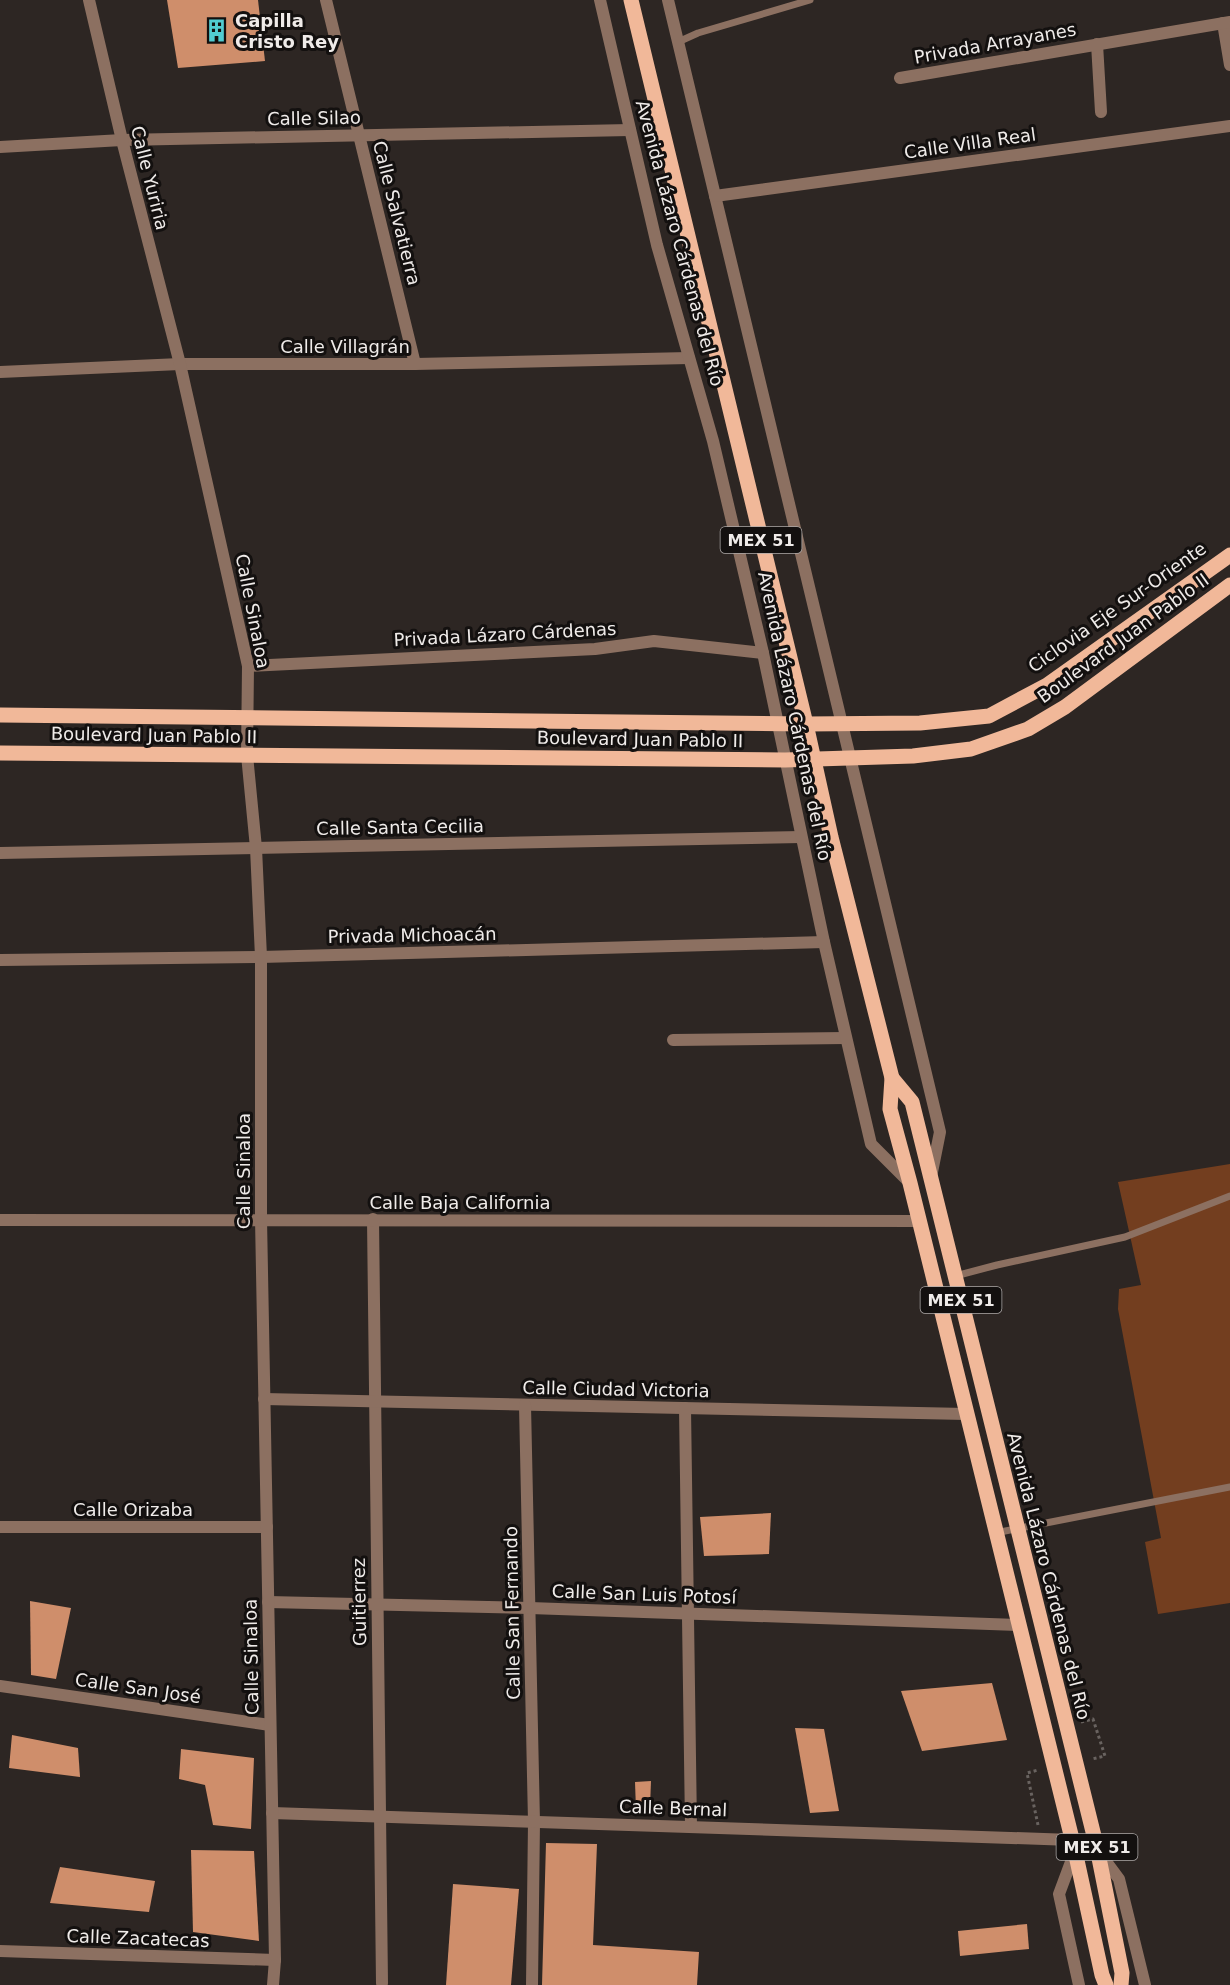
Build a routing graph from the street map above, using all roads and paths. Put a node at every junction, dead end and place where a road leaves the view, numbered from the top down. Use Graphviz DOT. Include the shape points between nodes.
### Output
graph roads {
  1 [pos="89,0"];
  2 [pos="326,0"];
  3 [pos="600,0"];
  4 [pos="631,0"];
  5 [pos="668,0"];
  6 [pos="810,0"];
  7 [pos="1226,23"];
  8 [pos="678,42"];
  9 [pos="1097,44"];
  10 [pos="1230,65"];
  11 [pos="900,78"];
  12 [pos="1101,112"];
  13 [pos="1230,126"];
  14 [pos="630,130"];
  15 [pos="360,135"];
  16 [pos="122,140"];
  17 [pos="0,147"];
  18 [pos="715,196"];
  19 [pos="689,358"];
  20 [pos="180,364"];
  21 [pos="415,364"];
  22 [pos="0,372"];
  23 [pos="1230,555"];
  24 [pos="1230,585"];
  25 [pos="763,653"];
  26 [pos="248,666"];
  27 [pos="0,715"];
  28 [pos="247,718"];
  29 [pos="778,724"];
  30 [pos="806,724"];
  31 [pos="842,724"];
  32 [pos="0,753"];
  33 [pos="247,755"];
  34 [pos="813,759"];
  35 [pos="852,759"];
  36 [pos="785,760"];
  37 [pos="801,837"];
  38 [pos="256,848"];
  39 [pos="0,853"];
  40 [pos="824,942"];
  41 [pos="261,957"];
  42 [pos="0,960"];
  43 [pos="845,1038"];
  44 [pos="673,1040"];
  45 [pos="892,1078"];
  46 [pos="931,1178"];
  47 [pos="910,1183"];
  48 [pos="1230,1196"];
  49 [pos="261,1219"];
  50 [pos="0,1220"];
  51 [pos="373,1220"];
  52 [pos="919,1221"];
  53 [pos="955,1276"];
  54 [pos="264,1399"];
  55 [pos="374,1401"];
  56 [pos="525,1405"];
  57 [pos="685,1408"];
  58 [pos="966,1414"];
  59 [pos="1230,1487"];
  60 [pos="0,1527"];
  61 [pos="267,1527"];
  62 [pos="1018,1528"];
  63 [pos="995,1533"];
  64 [pos="268,1602"];
  65 [pos="377,1604"];
  66 [pos="530,1608"];
  67 [pos="688,1614"];
  68 [pos="1018,1625"];
  69 [pos="0,1686"];
  70 [pos="1094,1719"];
  71 [pos="270,1725"];
  72 [pos="1105,1756"];
  73 [pos="1027,1773"];
  74 [pos="272,1813"];
  75 [pos="380,1817"];
  76 [pos="534,1822"];
  77 [pos="691,1827"];
  78 [pos="1041,1839"];
  79 [pos="1073,1846"];
  80 [pos="1097,1848"];
  81 [pos="0,1951"];
  82 [pos="274,1960"];
  83 [pos="382,1983"];
  84 [pos="273,1985"];
  85 [pos="532,1985"];
  86 [pos="1079,1985"];
  87 [pos="1106,1985"];
  88 [pos="1121,1985"];
  89 [pos="1145,1985"];
  1 -- 16 [label="street, Calle Yuriria"];
  2 -- 15 [label="street, Calle Salvatierra"];
  3 -- 14 [label="street, Avenida Lázaro Cárdenas del Río"];
  4 -- 30 [label="main road, Avenida Lázaro Cárdenas del Río / MEX 51"];
  5 -- 8 [label="street, Avenida Lázaro Cárdenas del Río"];
  6 -- 8 [label="lane"];
  7 -- 9 [label="street, Privada Arrayanes"];
  7 -- 10 [label="street"];
  8 -- 18 [label="street, Avenida Lázaro Cárdenas del Río"];
  9 -- 11 [label="street, Privada Arrayanes"];
  9 -- 12 [label="street"];
  13 -- 18 [label="street, Calle Villa Real"];
  14 -- 15 [label="street, Calle Silao"];
  14 -- 19 [label="street, Avenida Lázaro Cárdenas del Río"];
  15 -- 16 [label="street, Calle Silao"];
  15 -- 21 [label="street, Calle Salvatierra"];
  16 -- 17 [label="street, Calle Silao"];
  16 -- 20 [label="street, Calle Yuriria"];
  18 -- 31 [label="street, Avenida Lázaro Cárdenas del Río"];
  19 -- 21 [label="street, Calle Villagrán"];
  19 -- 25 [label="street, Avenida Lázaro Cárdenas del Río" via="713,441"];
  20 -- 21 [label="street, Calle Villagrán"];
  20 -- 22 [label="street, Calle Villagrán"];
  20 -- 26 [label="street, Calle Sinaloa"];
  23 -- 31 [label="main road, Boulevard Juan Pablo II" via="1047,685 989,716 920,723"];
  24 -- 35 [label="main road, Boulevard Juan Pablo II" via="1065,707 1029,729 971,749"];
  25 -- 26 [label="street, Privada Lázaro Cárdenas" via="654,641 595,649"];
  25 -- 29 [label="street, Avenida Lázaro Cárdenas del Río"];
  26 -- 28 [label="street, Calle Sinaloa"];
  27 -- 28 [label="main road, Boulevard Juan Pablo II"];
  28 -- 29 [label="main road, Boulevard Juan Pablo II"];
  28 -- 33 [label="street, Calle Sinaloa"];
  29 -- 30 [label="main road, Boulevard Juan Pablo II"];
  29 -- 36 [label="street, Avenida Lázaro Cárdenas del Río"];
  30 -- 31 [label="main road, Boulevard Juan Pablo II"];
  30 -- 34 [label="main road, Avenida Lázaro Cárdenas del Río / MEX 51"];
  31 -- 35 [label="street, Avenida Lázaro Cárdenas del Río"];
  32 -- 33 [label="main road, Boulevard Juan Pablo II"];
  33 -- 36 [label="main road, Boulevard Juan Pablo II"];
  33 -- 38 [label="street, Calle Sinaloa"];
  34 -- 35 [label="main road, Boulevard Juan Pablo II"];
  34 -- 36 [label="main road, Boulevard Juan Pablo II"];
  34 -- 45 [label="main road, Avenida Lázaro Cárdenas del Río / MEX 51"];
  35 -- 46 [label="street, Avenida Lázaro Cárdenas del Río" via="940,1132"];
  36 -- 37 [label="street, Avenida Lázaro Cárdenas del Río"];
  37 -- 38 [label="street, Calle Santa Cecilia"];
  37 -- 40 [label="street, Avenida Lázaro Cárdenas del Río"];
  38 -- 39 [label="street, Calle Santa Cecilia"];
  38 -- 41 [label="street, Calle Sinaloa"];
  40 -- 41 [label="street, Privada Michoacán"];
  40 -- 43 [label="street, Avenida Lázaro Cárdenas del Río"];
  41 -- 42 [label="street, Privada Michoacán"];
  41 -- 49 [label="street, Calle Sinaloa"];
  43 -- 44 [label="street"];
  43 -- 47 [label="street, Avenida Lázaro Cárdenas del Río" via="871,1144"];
  45 -- 46 [label="main road, Avenida Lázaro Cárdenas del Río / MEX 51" via="912,1102"];
  45 -- 47 [label="main road, Avenida Lázaro Cárdenas del Río / MEX 51" via="890,1109"];
  46 -- 53 [label="main road, Avenida Lázaro Cárdenas del Río / MEX 51"];
  47 -- 52 [label="main road, Avenida Lázaro Cárdenas del Río / MEX 51"];
  48 -- 53 [label="lane" via="1125,1237"];
  49 -- 50 [label="street, Calle Baja California"];
  49 -- 51 [label="street, Calle Baja California"];
  49 -- 54 [label="street, Calle Sinaloa"];
  51 -- 52 [label="street, Calle Baja California"];
  51 -- 55 [label="street, Guitierrez"];
  52 -- 58 [label="main road, Avenida Lázaro Cárdenas del Río / MEX 51"];
  53 -- 62 [label="main road, Avenida Lázaro Cárdenas del Río / MEX 51"];
  54 -- 55 [label="street, Calle Ciudad Victoria"];
  54 -- 61 [label="street, Calle Sinaloa"];
  55 -- 56 [label="street, Calle Ciudad Victoria"];
  55 -- 65 [label="street, Guitierrez"];
  56 -- 57 [label="street, Calle Ciudad Victoria"];
  56 -- 66 [label="street, Calle San Fernando"];
  57 -- 58 [label="street, Calle Ciudad Victoria"];
  57 -- 67 [label="street"];
  58 -- 63 [label="main road, Avenida Lázaro Cárdenas del Río / MEX 51"];
  59 -- 62 [label="lane"];
  60 -- 61 [label="street, Calle Orizaba"];
  61 -- 64 [label="street, Calle Sinaloa"];
  62 -- 63 [label="lane"];
  62 -- 80 [label="main road, Avenida Lázaro Cárdenas del Río / MEX 51"];
  63 -- 68 [label="main road, Avenida Lázaro Cárdenas del Río / MEX 51"];
  64 -- 65 [label="street, Calle San Luis Potosí"];
  64 -- 71 [label="street, Calle Sinaloa"];
  65 -- 66 [label="street, Calle San Luis Potosí"];
  65 -- 75 [label="street, Guitierrez"];
  66 -- 67 [label="street, Calle San Luis Potosí"];
  66 -- 76 [label="street, Calle San Fernando"];
  67 -- 68 [label="street, Calle San Luis Potosí"];
  67 -- 77 [label="street"];
  68 -- 79 [label="main road, Avenida Lázaro Cárdenas del Río / MEX 51"];
  69 -- 71 [label="street, Calle San José"];
  70 -- 72 [label="path"];
  71 -- 74 [label="street, Calle Sinaloa"];
  73 -- 78 [label="path"];
  74 -- 75 [label="street, Calle Bernal"];
  74 -- 82 [label="street, Calle Sinaloa"];
  75 -- 76 [label="street, Calle Bernal"];
  75 -- 83 [label="street, Guitierrez"];
  76 -- 77 [label="street, Calle Bernal"];
  76 -- 85 [label="street, Calle San Fernando"];
  77 -- 78 [label="street, Calle Bernal"];
  78 -- 79 [label="street, Calle Bernal"];
  79 -- 86 [label="street" via="1059,1894"];
  79 -- 87 [label="main road, Avenida Lázaro Cárdenas del Río / MEX 51"];
  80 -- 88 [label="main road, Avenida Lázaro Cárdenas del Río / MEX 51" via="1122,1973"];
  80 -- 89 [label="street" via="1119,1879"];
  81 -- 82 [label="street, Calle Zacatecas"];
  82 -- 84 [label="street, Calle Sinaloa"];
}
